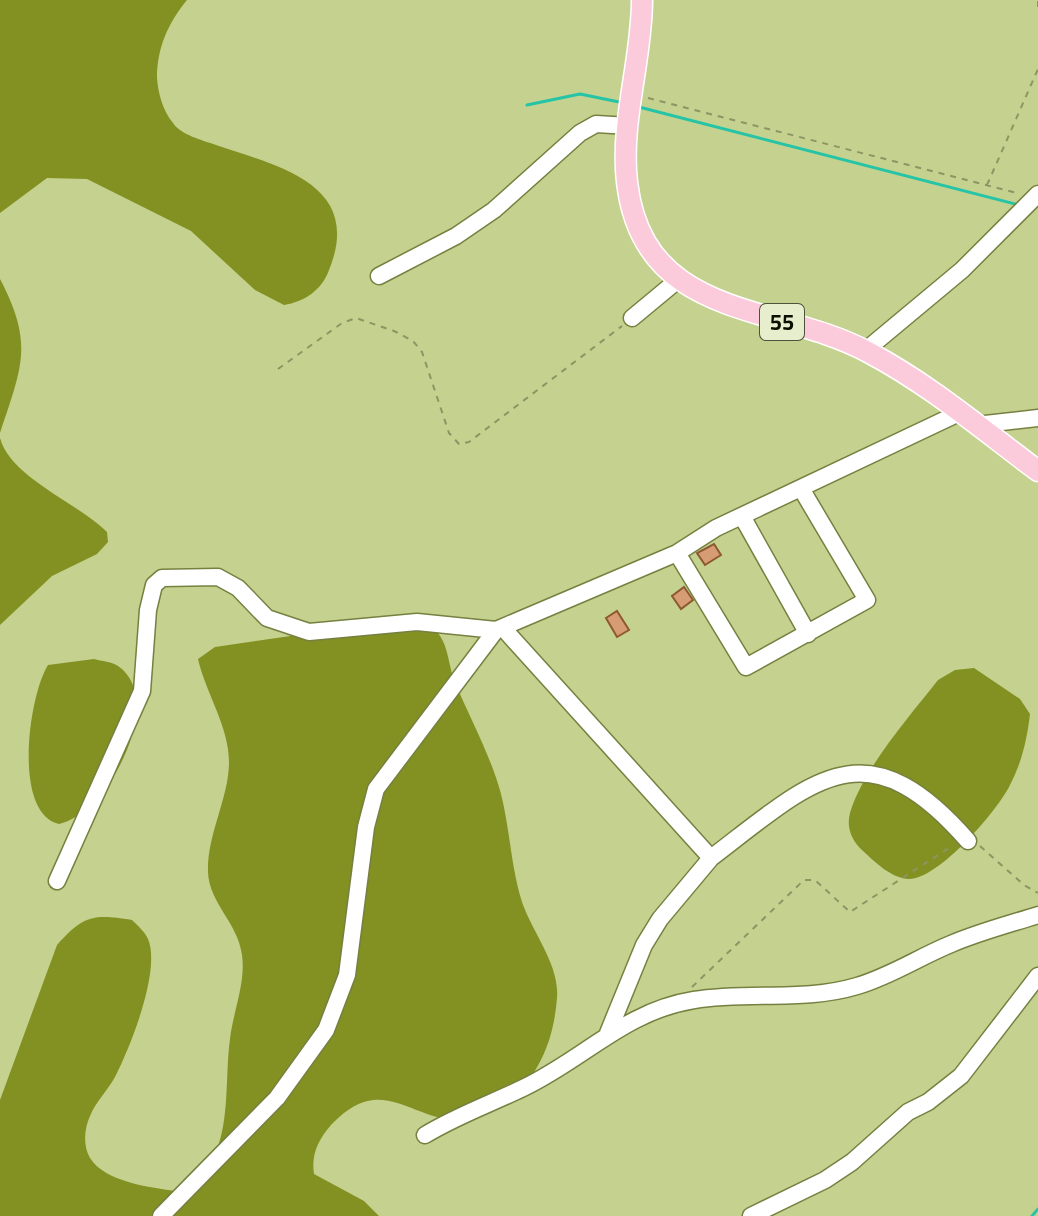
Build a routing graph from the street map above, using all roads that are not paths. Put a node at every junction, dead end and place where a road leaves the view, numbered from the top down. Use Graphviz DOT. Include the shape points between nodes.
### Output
graph roads {
  1 [pos="642,0"];
  2 [pos="632,108"];
  3 [pos="1031,201"];
  4 [pos="379,276"];
  5 [pos="679,279"];
  6 [pos="632,318"];
  7 [pos="866,350"];
  8 [pos="1038,418"];
  9 [pos="968,419"];
  10 [pos="1038,471"];
  11 [pos="802,490"];
  12 [pos="743,518"];
  13 [pos="677,553"];
  14 [pos="499,629"];
  15 [pos="808,634"];
  16 [pos="968,841"];
  17 [pos="711,858"];
  18 [pos="57,881"];
  19 [pos="1038,915"];
  20 [pos="1038,976"];
  21 [pos="608,1033"];
  22 [pos="425,1135"];
  23 [pos="161,1216"];
  24 [pos="751,1216"];
  1 -- 2 [label="main road, 55"];
  2 -- 4 [label="street" via="580,133 494,210 456,236"];
  2 -- 5 [label="main road, 55" via="627,184 641,230"];
  3 -- 7 [label="street" via="962,270"];
  5 -- 6 [label="street"];
  5 -- 7 [label="main road, 55" via="718,303"];
  7 -- 9 [label="main road, 55"];
  8 -- 9 [label="street"];
  9 -- 10 [label="main road, 55"];
  9 -- 11 [label="street"];
  11 -- 12 [label="street"];
  11 -- 15 [label="street" via="867,600"];
  12 -- 13 [label="street"];
  12 -- 15 [label="street"];
  13 -- 14 [label="street"];
  13 -- 15 [label="street" via="746,667"];
  14 -- 17 [label="street"];
  14 -- 18 [label="street" via="417,622 309,632 267,618 238,588 218,577 162,578 154,585 148,610 142,691"];
  14 -- 23 [label="street" via="376,789 366,827 347,975 326,1030 277,1098"];
  16 -- 17 [label="street" via="941,811 900,781 867,772 819,783"];
  17 -- 21 [label="street" via="652,932"];
  19 -- 21 [label="street" via="951,944 858,986 680,1003"];
  20 -- 24 [label="street" via="961,1076 825,1180"];
  21 -- 22 [label="street" via="564,1066"];
}
